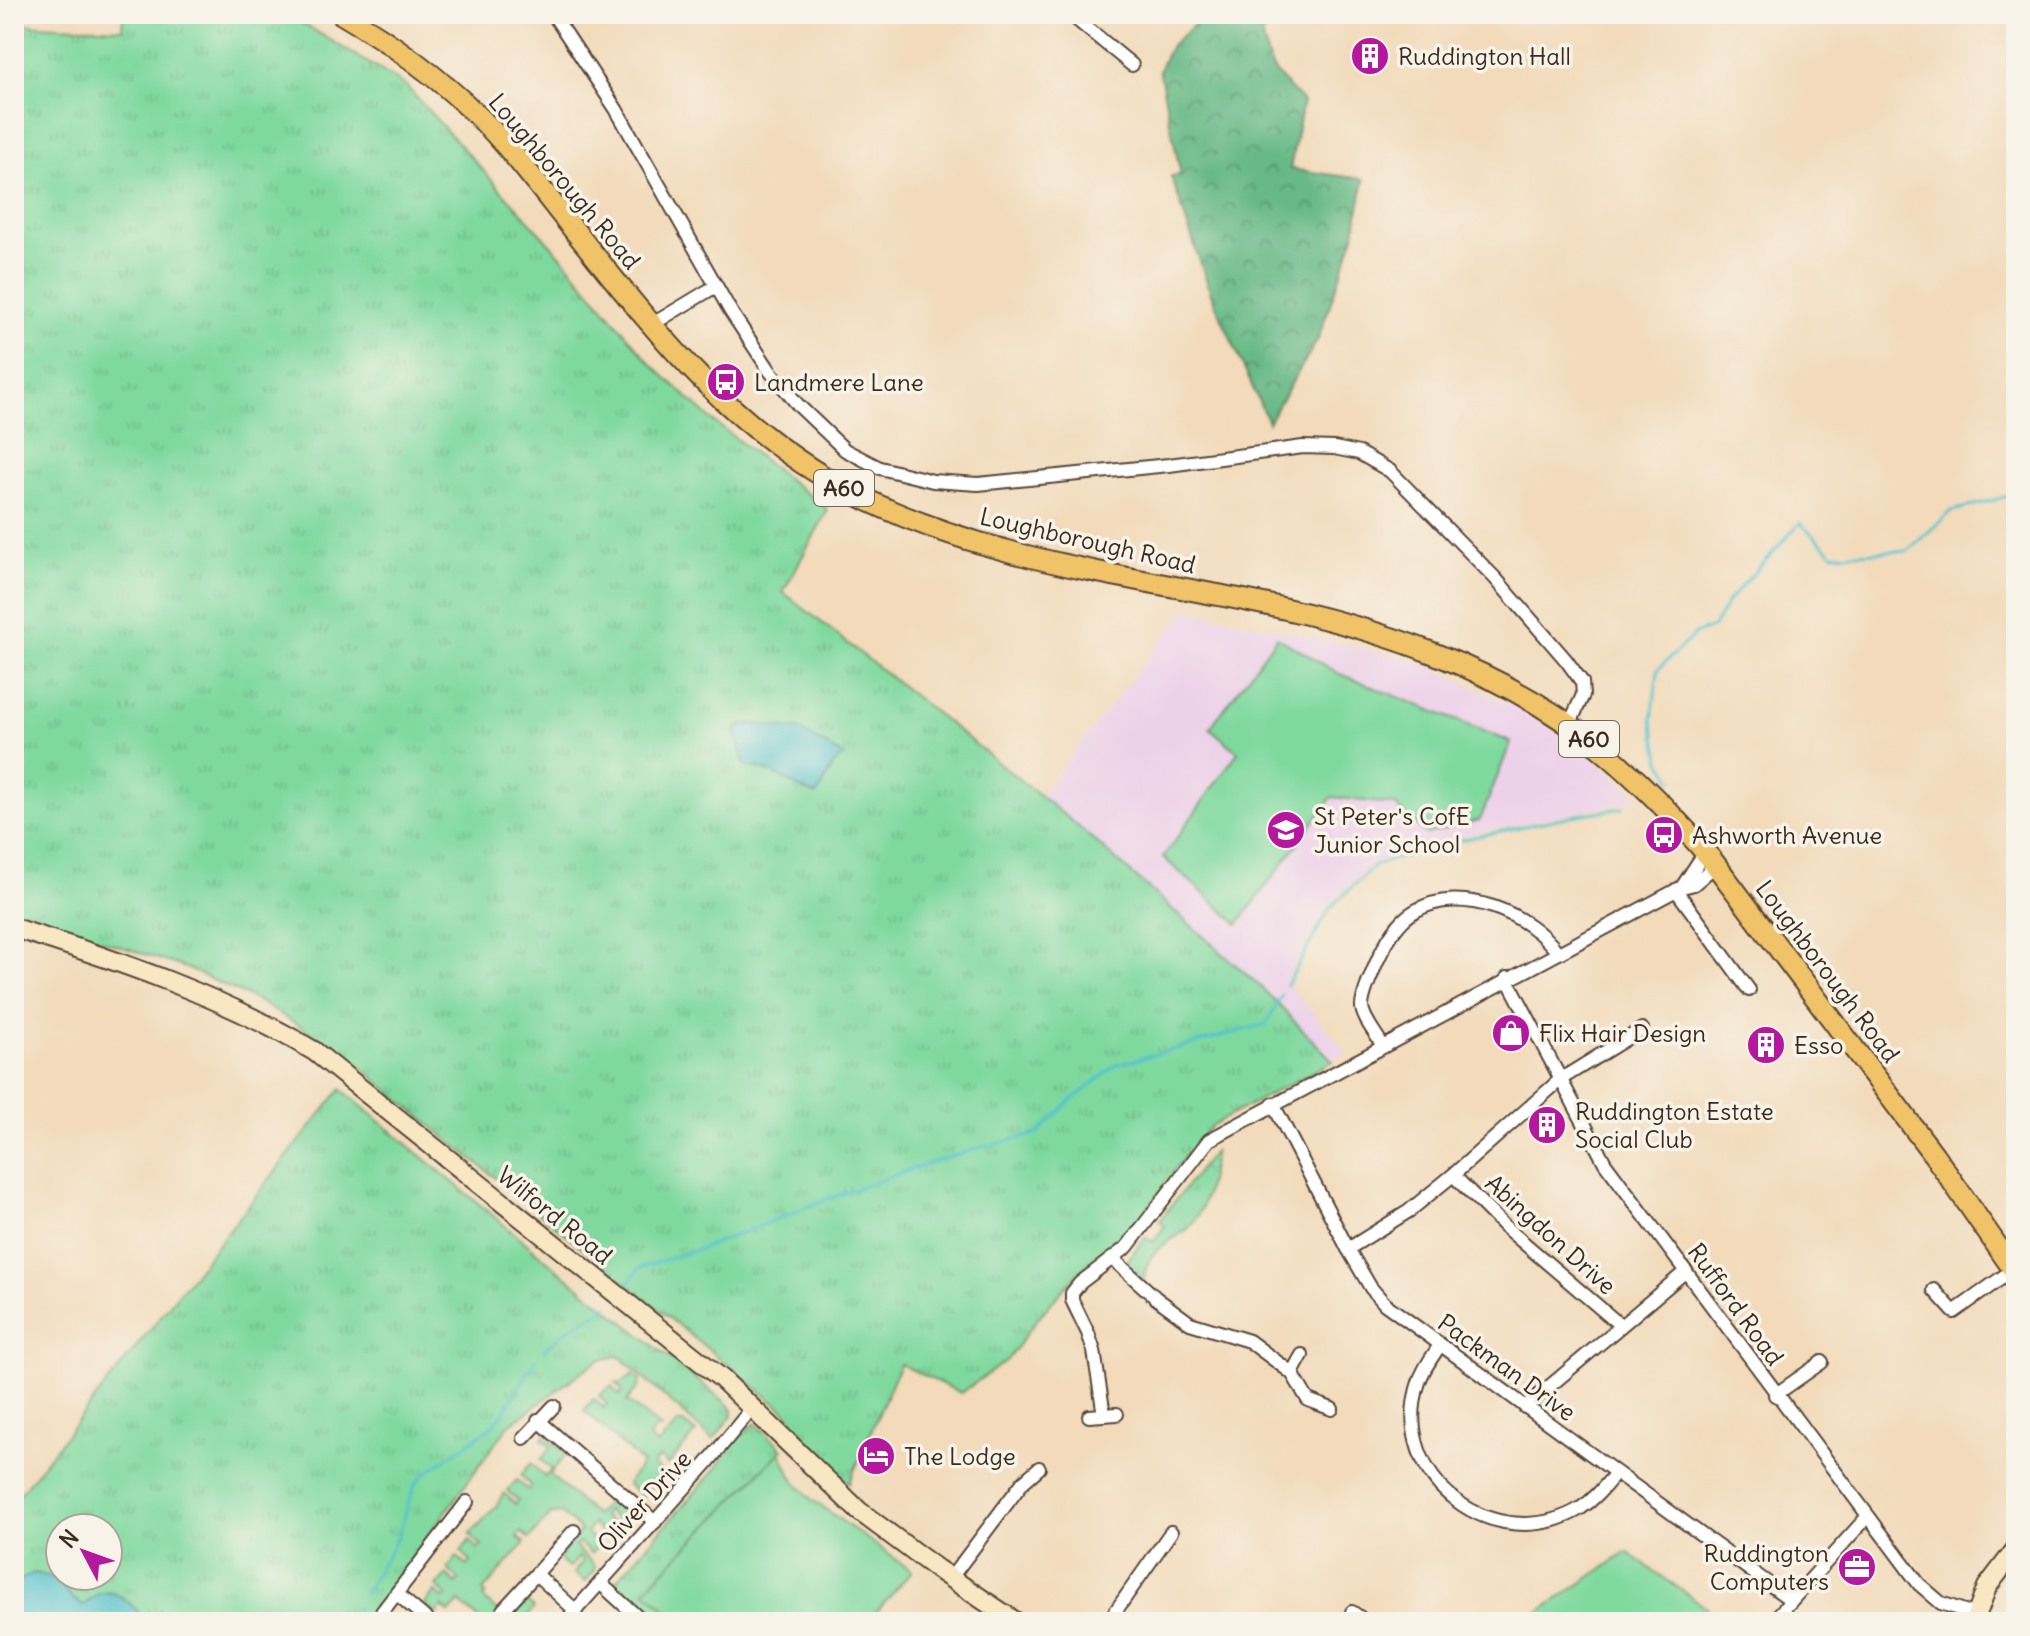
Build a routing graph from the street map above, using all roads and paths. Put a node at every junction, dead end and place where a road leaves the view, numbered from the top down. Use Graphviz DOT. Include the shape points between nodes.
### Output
graph roads {
  1 [pos="342,14"];
  2 [pos="553,14"];
  3 [pos="1070,14"];
  4 [pos="1132,65"];
  5 [pos="716,286"];
  6 [pos="651,325"];
  7 [pos="1569,725"];
  8 [pos="1711,858"];
  9 [pos="1679,889"];
  10 [pos="14,928"];
  11 [pos="1558,953"];
  12 [pos="1507,978"];
  13 [pos="1749,990"];
  14 [pos="1642,1029"];
  15 [pos="1382,1045"];
  16 [pos="1561,1079"];
  17 [pos="1273,1104"];
  18 [pos="1453,1175"];
  19 [pos="1348,1249"];
  20 [pos="1113,1259"];
  21 [pos="1686,1271"];
  22 [pos="2015,1271"];
  23 [pos="1934,1290"];
  24 [pos="1620,1325"];
  25 [pos="1440,1345"];
  26 [pos="1302,1355"];
  27 [pos="1822,1362"];
  28 [pos="1292,1373"];
  29 [pos="1775,1395"];
  30 [pos="554,1406"];
  31 [pos="753,1407"];
  32 [pos="1525,1407"];
  33 [pos="1332,1409"];
  34 [pos="1089,1416"];
  35 [pos="538,1420"];
  36 [pos="524,1438"];
  37 [pos="1039,1468"];
  38 [pos="1616,1473"];
  39 [pos="467,1502"];
  40 [pos="1868,1516"];
  41 [pos="655,1522"];
  42 [pos="574,1531"];
  43 [pos="1171,1532"];
  44 [pos="2016,1549"];
  45 [pos="536,1574"];
  46 [pos="950,1579"];
  47 [pos="600,1583"];
  48 [pos="397,1594"];
  49 [pos="1791,1600"];
  50 [pos="503,1610"];
  51 [pos="576,1611"];
  52 [pos="382,1612"];
  53 [pos="1352,1612"];
  54 [pos="1975,1618"];
  55 [pos="430,1622"];
  56 [pos="565,1622"];
  57 [pos="643,1622"];
  58 [pos="1016,1622"];
  59 [pos="1108,1622"];
  60 [pos="1366,1622"];
  61 [pos="1772,1622"];
  1 -- 6 [label="main road, Loughborough Road / A60" via="414,61 477,115"];
  2 -- 5 [label="street, Loughborough Road" via="623,121"];
  3 -- 4 [label="street"];
  5 -- 6 [label="street"];
  5 -- 7 [label="street, Loughborough Road" via="798,405 845,450 880,468 933,481 978,484 1303,447 1334,448 1371,459 1390,471 1484,567 1566,660 1582,682 1583,695"];
  6 -- 7 [label="main road, Loughborough Road / A60" via="755,430 811,469 893,512 986,546 1375,633 1507,687"];
  7 -- 8 [label="main road, Loughborough Road / A60" via="1643,786"];
  8 -- 9 [label="street" via="1694,884"];
  8 -- 22 [label="main road, Loughborough Road / A60"];
  9 -- 11 [label="street"];
  9 -- 13 [label="street"];
  10 -- 31 [label="main road, Wilford Road" via="232,1008 314,1051"];
  11 -- 12 [label="street"];
  11 -- 15 [label="street" via="1528,924 1485,905 1448,903 1418,909 1386,944 1364,999 1363,1010"];
  12 -- 15 [label="street"];
  12 -- 16 [label="street, Rufford Road"];
  14 -- 16 [label="street, Abingdon Drive"];
  15 -- 17 [label="street"];
  16 -- 18 [label="street, Abingdon Drive"];
  16 -- 21 [label="street, Rufford Road" via="1605,1163"];
  17 -- 19 [label="street, Packman Drive"];
  17 -- 20 [label="street" via="1213,1136 1137,1236"];
  18 -- 19 [label="street" via="1409,1211"];
  18 -- 24 [label="street, Abingdon Drive"];
  19 -- 25 [label="street, Packman Drive" via="1381,1300"];
  20 -- 28 [label="street" via="1190,1323 1246,1340"];
  20 -- 34 [label="street" via="1072,1293 1110,1414"];
  21 -- 24 [label="street"];
  21 -- 29 [label="street, Rufford Road"];
  22 -- 23 [label="street" via="1954,1312"];
  24 -- 32 [label="street"];
  25 -- 32 [label="street, Packman Drive"];
  25 -- 38 [label="street" via="1419,1382 1414,1429 1428,1468 1460,1504 1503,1522 1536,1524 1581,1508"];
  26 -- 28 [label="street"];
  27 -- 29 [label="street"];
  28 -- 33 [label="street" via="1308,1400"];
  29 -- 40 [label="street, Rufford Road"];
  30 -- 35 [label="street"];
  31 -- 41 [label="street, Oliver Drive"];
  31 -- 46 [label="main road, Wilford Road" via="852,1505"];
  32 -- 38 [label="street, Packman Drive"];
  35 -- 36 [label="street"];
  35 -- 41 [label="street"];
  37 -- 46 [label="street"];
  38 -- 49 [label="street, Packman Drive"];
  39 -- 48 [label="street"];
  40 -- 49 [label="street"];
  40 -- 54 [label="street, Rufford Road" via="1928,1594"];
  41 -- 47 [label="street, Oliver Drive"];
  42 -- 45 [label="street"];
  43 -- 59 [label="street"];
  44 -- 54 [label="main road" via="1987,1587"];
  45 -- 50 [label="street"];
  45 -- 51 [label="street"];
  46 -- 58 [label="main road, Wilford Road"];
  47 -- 51 [label="street, Oliver Drive"];
  47 -- 57 [label="street"];
  48 -- 52 [label="street"];
  48 -- 55 [label="street"];
  49 -- 61 [label="street"];
  51 -- 56 [label="street, Oliver Drive"];
  53 -- 60 [label="street"];
}
